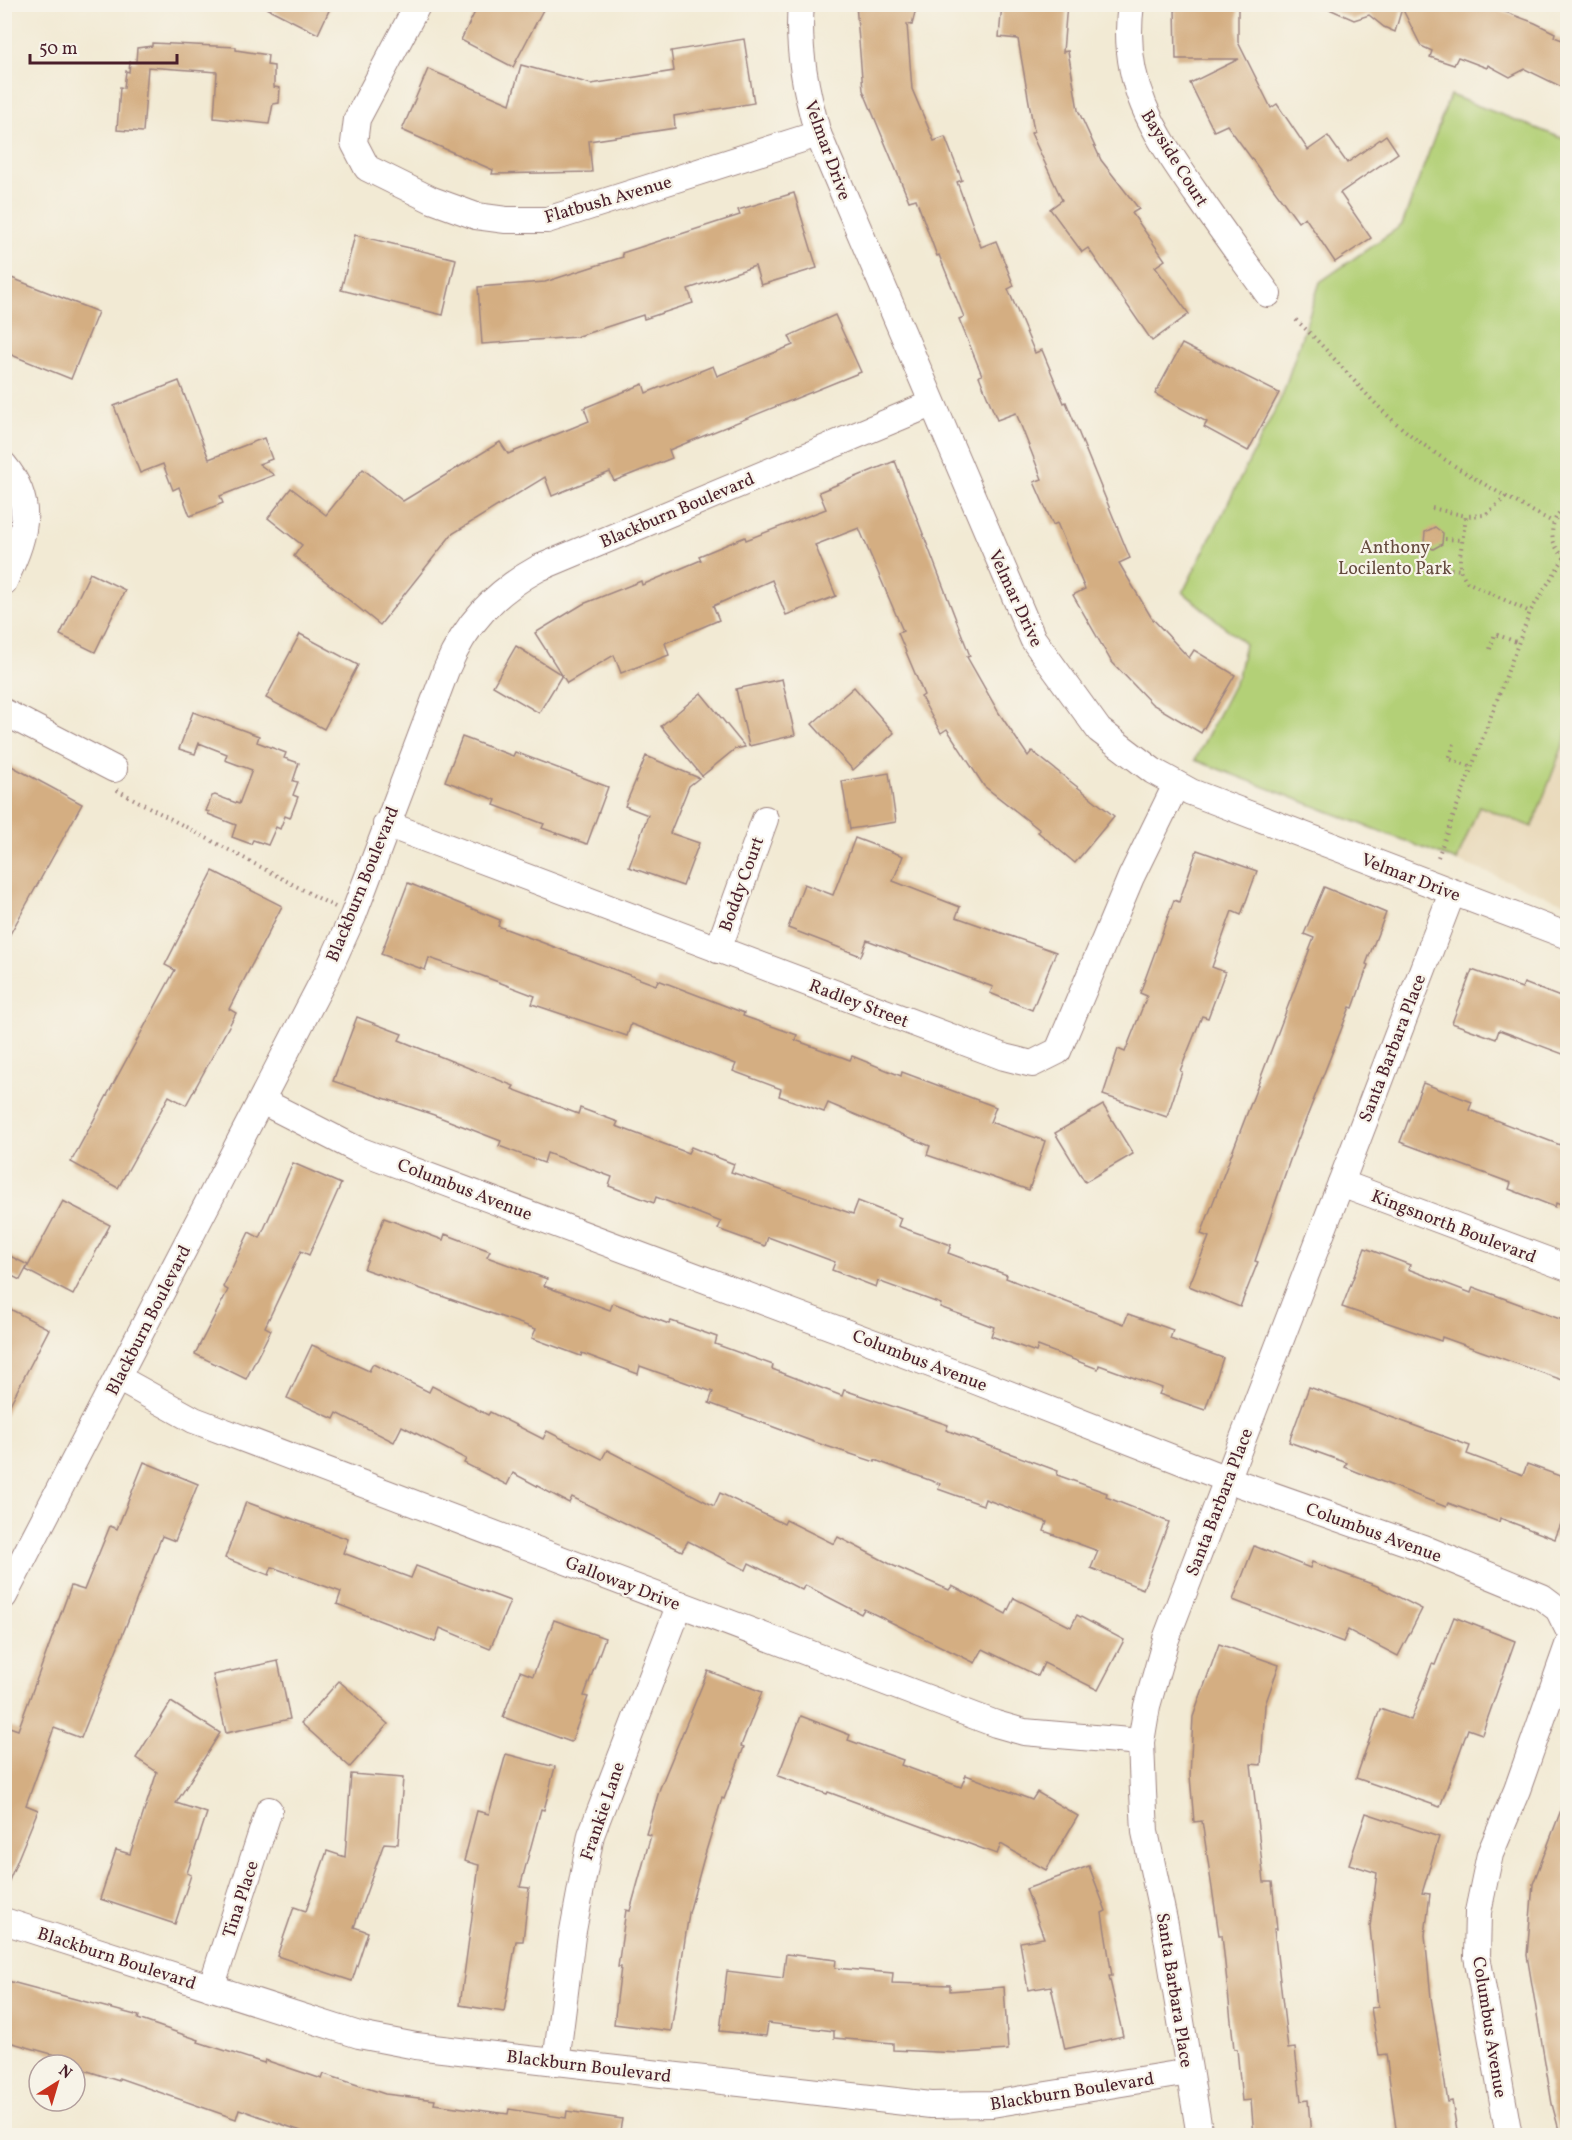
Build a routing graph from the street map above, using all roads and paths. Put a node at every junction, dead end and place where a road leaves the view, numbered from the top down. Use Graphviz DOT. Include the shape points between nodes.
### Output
graph roads {
  1 [pos="418,4"];
  2 [pos="801,4"];
  3 [pos="1131,4"];
  4 [pos="818,134"];
  5 [pos="1268,294"];
  6 [pos="1296,320"];
  7 [pos="931,404"];
  8 [pos="4,465"];
  9 [pos="1506,497"];
  10 [pos="1568,505"];
  11 [pos="1432,508"];
  12 [pos="1466,516"];
  13 [pos="1553,522"];
  14 [pos="1445,539"];
  15 [pos="1462,540"];
  16 [pos="1566,558"];
  17 [pos="1445,568"];
  18 [pos="1460,570"];
  19 [pos="4,582"];
  20 [pos="1530,612"];
  21 [pos="1519,643"];
  22 [pos="1490,649"];
  23 [pos="4,712"];
  24 [pos="1454,744"];
  25 [pos="1473,767"];
  26 [pos="111,777"];
  27 [pos="1176,785"];
  28 [pos="765,819"];
  29 [pos="386,824"];
  30 [pos="1438,857"];
  31 [pos="1452,892"];
  32 [pos="338,909"];
  33 [pos="1568,936"];
  34 [pos="717,950"];
  35 [pos="262,1101"];
  36 [pos="1341,1183"];
  37 [pos="1568,1268"];
  38 [pos="118,1378"];
  39 [pos="1229,1480"];
  40 [pos="4,1596"];
  41 [pos="680,1604"];
  42 [pos="1568,1629"];
  43 [pos="1568,1645"];
  44 [pos="1141,1742"];
  45 [pos="269,1810"];
  46 [pos="4,1921"];
  47 [pos="211,1988"];
  48 [pos="556,2063"];
  49 [pos="1189,2073"];
  50 [pos="1200,2136"];
  51 [pos="1509,2136"];
  1 -- 4 [label="street, Flatbush Avenue" via="357,119 354,143 367,168 432,200 476,216 547,219"];
  2 -- 4 [label="street, Velmar Drive" via="805,85"];
  3 -- 5 [label="street, Bayside Court" via="1129,57 1142,106 1173,159"];
  4 -- 7 [label="street, Velmar Drive"];
  6 -- 9 [label="path" via="1386,414"];
  7 -- 27 [label="street, Velmar Drive" via="1033,639 1099,730"];
  7 -- 29 [label="street, Blackburn Boulevard" via="539,568 512,584 477,615 454,650"];
  8 -- 19 [label="street" via="22,495 25,519 23,538"];
  9 -- 12 [label="path" via="1485,515"];
  9 -- 13 [label="path"];
  10 -- 13 [label="path"];
  11 -- 12 [label="path"];
  12 -- 15 [label="path"];
  13 -- 16 [label="path" via="1553,542"];
  14 -- 15 [label="path"];
  15 -- 18 [label="path"];
  16 -- 20 [label="path"];
  17 -- 18 [label="path"];
  18 -- 20 [label="path" via="1467,582"];
  20 -- 21 [label="path"];
  21 -- 22 [label="path" via="1495,634"];
  21 -- 25 [label="path"];
  23 -- 26 [label="street"];
  24 -- 25 [label="path" via="1449,759"];
  25 -- 30 [label="path"];
  26 -- 32 [label="path"];
  27 -- 31 [label="street, Velmar Drive"];
  27 -- 34 [label="street, Radley Street" via="1131,877 1058,1051 1042,1061 1032,1064 1004,1057"];
  28 -- 34 [label="street, Boddy Court"];
  29 -- 34 [label="street, Radley Street"];
  29 -- 35 [label="street, Blackburn Boulevard" via="344,937"];
  31 -- 33 [label="street, Velmar Drive"];
  31 -- 36 [label="street, Santa Barbara Place"];
  35 -- 38 [label="street, Blackburn Boulevard"];
  35 -- 39 [label="street, Columbus Avenue" via="356,1149"];
  36 -- 37 [label="street, Kingsnorth Boulevard"];
  36 -- 39 [label="street, Santa Barbara Place"];
  38 -- 40 [label="street, Blackburn Boulevard"];
  38 -- 41 [label="street, Galloway Drive" via="195,1420"];
  39 -- 42 [label="street, Columbus Avenue" via="1423,1548 1542,1597 1558,1609"];
  39 -- 44 [label="street, Santa Barbara Place" via="1166,1639"];
  41 -- 44 [label="street, Galloway Drive" via="1005,1727 1041,1734"];
  41 -- 48 [label="street, Frankie Lane" via="591,1835 572,1936"];
  43 -- 51 [label="street, Columbus Avenue" via="1490,1854 1478,1912 1477,1956"];
  44 -- 49 [label="street, Santa Barbara Place" via="1145,1832"];
  45 -- 47 [label="street, Tina Place"];
  46 -- 47 [label="street, Blackburn Boulevard"];
  47 -- 48 [label="street, Blackburn Boulevard" via="385,2042"];
  48 -- 49 [label="street, Blackburn Boulevard" via="963,2106"];
  49 -- 50 [label="street, Santa Barbara Place"];
}
